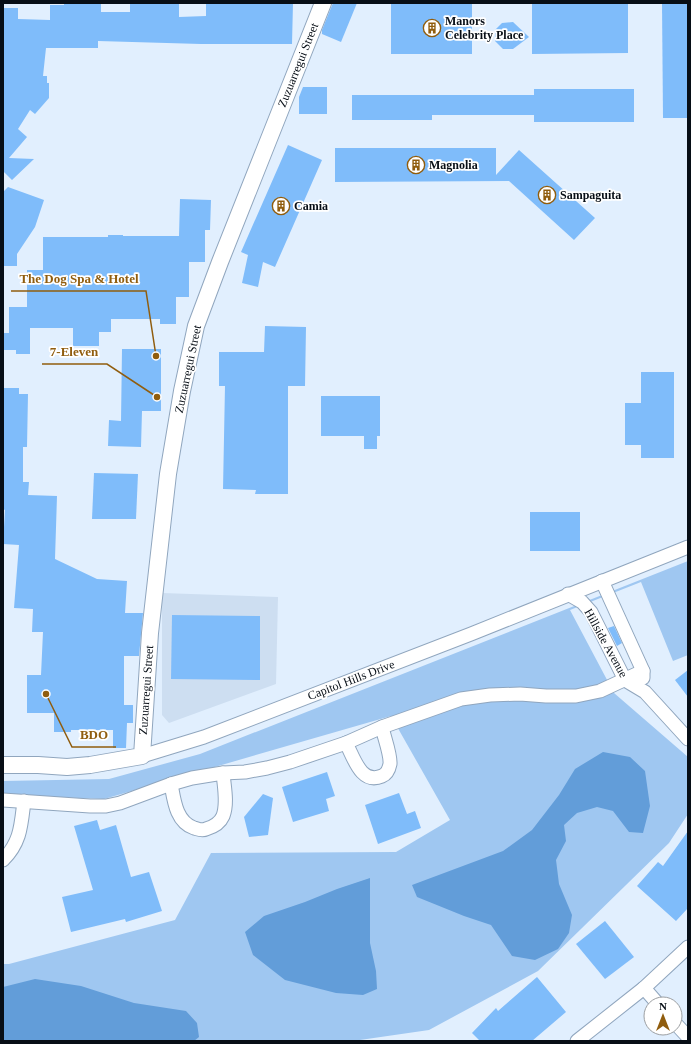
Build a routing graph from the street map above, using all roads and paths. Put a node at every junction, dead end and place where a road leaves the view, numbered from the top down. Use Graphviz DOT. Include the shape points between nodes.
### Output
graph roads {
  1 [pos="323,3"];
  2 [pos="688,547"];
  3 [pos="602,581"];
  4 [pos="568,594"];
  5 [pos="643,671"];
  6 [pos="625,680"];
  7 [pos="645,692"];
  8 [pos="382,728"];
  9 [pos="688,739"];
  10 [pos="346,743"];
  11 [pos="142,756"];
  12 [pos="3,765"];
  13 [pos="223,773"];
  14 [pos="171,784"];
  15 [pos="3,800"];
  16 [pos="24,801"];
  17 [pos="3,860"];
  18 [pos="688,947"];
  19 [pos="644,988"];
  20 [pos="651,996"];
  21 [pos="577,1041"];
  1 -- 11 [label="street, Zuzuarregui Street" via="196,326 168,474 150,633"];
  2 -- 3 [label="street, Capitol Hills Drive"];
  3 -- 4 [label="street, Capitol Hills Drive"];
  3 -- 5 [label="street, Hillside Avenue"];
  4 -- 6 [label="street, Hillside Avenue" via="582,602 591,612"];
  4 -- 11 [label="street, Capitol Hills Drive" via="204,737"];
  5 -- 6 [label="street"];
  5 -- 7 [label="street, Hillside Avenue"];
  6 -- 7 [label="street, Hillside Avenue"];
  6 -- 8 [label="street" via="600,691 576,696 520,694 461,699"];
  7 -- 9 [label="street, Hillside Avenue"];
  8 -- 10 [label="street"];
  8 -- 10 [label="street" via="390,762 389,770 377,778 368,778 360,772"];
  10 -- 13 [label="street" via="267,768"];
  11 -- 12 [label="street, Capitol Hills Drive" via="67,767"];
  13 -- 14 [label="street"];
  13 -- 14 [label="street" via="225,796 222,817 211,828 203,830 185,823 175,804"];
  14 -- 16 [label="street" via="106,806"];
  15 -- 16 [label="street"];
  16 -- 17 [label="street" via="16,844"];
  18 -- 19 [label="street"];
  19 -- 20 [label="street"];
  19 -- 21 [label="street"];
}
